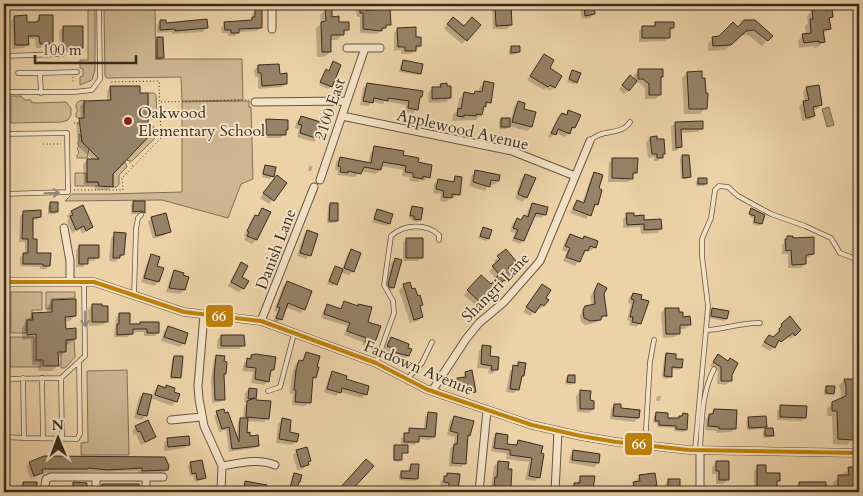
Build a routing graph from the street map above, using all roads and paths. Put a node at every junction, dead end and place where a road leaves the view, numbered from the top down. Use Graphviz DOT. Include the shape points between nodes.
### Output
graph roads {
  1 [pos="99,4"];
  2 [pos="272,4"];
  3 [pos="272,29"];
  4 [pos="347,48"];
  5 [pos="365,48"];
  6 [pos="380,48"];
  7 [pos="62,54"];
  8 [pos="4,56"];
  9 [pos="77,72"];
  10 [pos="18,73"];
  11 [pos="40,73"];
  12 [pos="109,82"];
  13 [pos="4,92"];
  14 [pos="41,92"];
  15 [pos="252,101"];
  16 [pos="347,101"];
  17 [pos="160,102"];
  18 [pos="342,116"];
  19 [pos="148,119"];
  20 [pos="160,119"];
  21 [pos="630,122"];
  22 [pos="74,123"];
  23 [pos="79,123"];
  24 [pos="4,134"];
  25 [pos="590,142"];
  26 [pos="43,144"];
  27 [pos="60,144"];
  28 [pos="126,160"];
  29 [pos="133,166"];
  30 [pos="576,176"];
  31 [pos="320,180"];
  32 [pos="314,187"];
  33 [pos="73,190"];
  34 [pos="4,194"];
  35 [pos="141,215"];
  36 [pos="64,228"];
  37 [pos="439,240"];
  38 [pos="859,260"];
  39 [pos="4,282"];
  40 [pos="70,282"];
  41 [pos="84,282"];
  42 [pos="134,296"];
  43 [pos="204,315"];
  44 [pos="261,321"];
  45 [pos="760,323"];
  46 [pos="706,330"];
  47 [pos="294,332"];
  48 [pos="654,340"];
  49 [pos="432,342"];
  50 [pos="79,362"];
  51 [pos="376,363"];
  52 [pos="714,369"];
  53 [pos="4,378"];
  54 [pos="23,378"];
  55 [pos="42,378"];
  56 [pos="61,378"];
  57 [pos="408,378"];
  58 [pos="268,391"];
  59 [pos="432,391"];
  60 [pos="488,410"];
  61 [pos="201,417"];
  62 [pos="171,420"];
  63 [pos="558,431"];
  64 [pos="4,437"];
  65 [pos="24,438"];
  66 [pos="43,438"];
  67 [pos="62,438"];
  68 [pos="645,445"];
  69 [pos="698,450"];
  70 [pos="859,453"];
  71 [pos="275,465"];
  72 [pos="222,466"];
  73 [pos="96,477"];
  74 [pos="146,477"];
  75 [pos="163,477"];
  76 [pos="44,492"];
  77 [pos="96,492"];
  78 [pos="146,492"];
  79 [pos="221,492"];
  80 [pos="479,492"];
  81 [pos="555,492"];
  82 [pos="700,492"];
  1 -- 14 [label="lane" via="100,79 92,90"];
  2 -- 3 [label="street"];
  4 -- 5 [label="street"];
  5 -- 6 [label="street"];
  5 -- 16 [label="street, 2100 East"];
  7 -- 8 [label="lane"];
  9 -- 11 [label="lane"];
  10 -- 11 [label="lane"];
  11 -- 14 [label="lane"];
  12 -- 17 [label="path" via="160,81"];
  13 -- 14 [label="lane"];
  15 -- 16 [label="street"];
  15 -- 17 [label="path"];
  16 -- 18 [label="street, 2100 East"];
  17 -- 20 [label="path"];
  18 -- 30 [label="street, Applewood Avenue" via="512,151"];
  18 -- 31 [label="street, 2100 East"];
  19 -- 20 [label="path"];
  20 -- 29 [label="path" via="161,138"];
  21 -- 25 [label="lane" via="624,129 595,136"];
  22 -- 23 [label="path"];
  34 -- 24 [label="lane, one-way" via="68,192 67,133"];
  25 -- 30 [label="street, Shangri Lane"];
  26 -- 27 [label="path"];
  28 -- 29 [label="path"];
  29 -- 33 [label="path" via="122,178 122,190"];
  30 -- 59 [label="street, Shangri Lane" via="540,261 466,338"];
  32 -- 44 [label="street, Danish Lane"];
  35 -- 42 [label="lane" via="136,229"];
  36 -- 40 [label="street"];
  37 -- 51 [label="lane" via="434,230 418,226 406,227 391,236 384,285 393,301 394,313"];
  38 -- 46 [label="lane" via="840,253 831,238 771,214 728,188 719,186 715,190 711,218 702,238 708,298"];
  39 -- 40 [label="street, Fardown Avenue"];
  40 -- 41 [label="street, Fardown Avenue"];
  41 -- 42 [label="street, Fardown Avenue"];
  41 -- 50 [label="lane, one-way" via="85,356"];
  42 -- 43 [label="street, Fardown Avenue" via="178,311"];
  43 -- 44 [label="street, Fardown Avenue"];
  43 -- 61 [label="street" via="198,386"];
  44 -- 47 [label="street, Fardown Avenue"];
  45 -- 46 [label="lane"];
  46 -- 69 [label="lane"];
  47 -- 51 [label="street, Fardown Avenue"];
  47 -- 58 [label="lane" via="280,387"];
  48 -- 68 [label="lane"];
  49 -- 57 [label="lane" via="422,363"];
  50 -- 56 [label="lane"];
  50 -- 67 [label="lane" via="80,434 77,439"];
  51 -- 57 [label="street, Fardown Avenue"];
  52 -- 69 [label="lane" via="704,403"];
  53 -- 54 [label="lane"];
  54 -- 55 [label="lane"];
  54 -- 65 [label="lane"];
  55 -- 56 [label="lane"];
  55 -- 66 [label="lane"];
  56 -- 67 [label="lane"];
  57 -- 59 [label="street, Fardown Avenue"];
  59 -- 60 [label="street, Fardown Avenue"];
  60 -- 63 [label="street, Fardown Avenue"];
  60 -- 80 [label="street"];
  61 -- 62 [label="street"];
  61 -- 72 [label="street"];
  63 -- 68 [label="street, Fardown Avenue"];
  63 -- 81 [label="street"];
  64 -- 65 [label="lane"];
  65 -- 66 [label="lane"];
  66 -- 67 [label="lane"];
  68 -- 69 [label="street, Fardown Avenue"];
  69 -- 70 [label="street, Fardown Avenue"];
  69 -- 82 [label="street"];
  71 -- 72 [label="street" via="258,461"];
  72 -- 79 [label="street"];
  73 -- 74 [label="street"];
  73 -- 76 [label="street" via="51,476 44,483"];
  73 -- 77 [label="street"];
  74 -- 75 [label="street"];
  74 -- 78 [label="street"];
}
